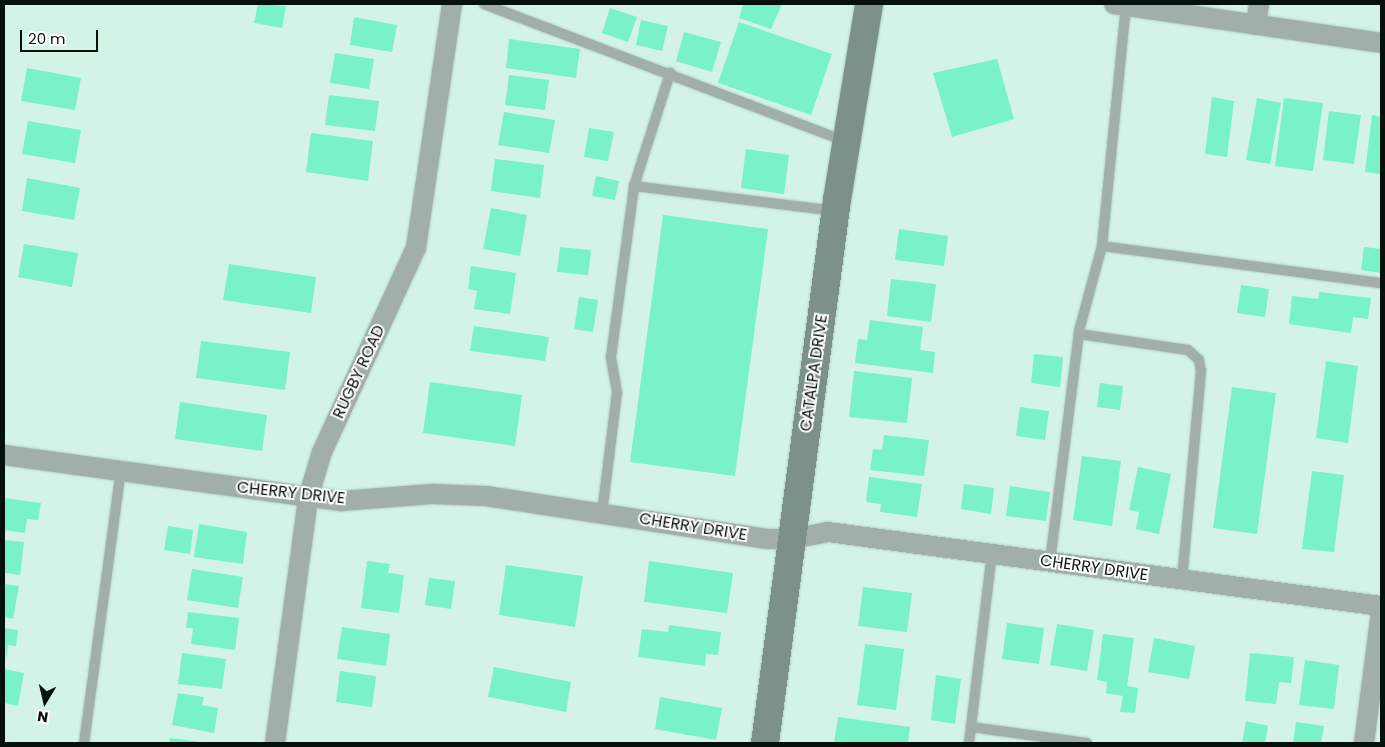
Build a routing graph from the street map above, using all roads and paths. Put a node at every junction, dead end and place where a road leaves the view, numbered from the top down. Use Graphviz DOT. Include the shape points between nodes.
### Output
graph roads {
  1 [pos="452,4"];
  2 [pos="484,4"];
  3 [pos="869,4"];
  4 [pos="1259,4"];
  5 [pos="1120,5"];
  6 [pos="1256,25"];
  7 [pos="1381,43"];
  8 [pos="670,73"];
  9 [pos="849,142"];
  10 [pos="634,186"];
  11 [pos="836,211"];
  12 [pos="1102,246"];
  13 [pos="1381,283"];
  14 [pos="1079,334"];
  15 [pos="4,454"];
  16 [pos="121,471"];
  17 [pos="308,498"];
  18 [pos="602,513"];
  19 [pos="792,539"];
  20 [pos="992,554"];
  21 [pos="1050,562"];
  22 [pos="1182,580"];
  23 [pos="1381,606"];
  24 [pos="1381,612"];
  25 [pos="971,727"];
  26 [pos="84,743"];
  27 [pos="275,743"];
  28 [pos="765,743"];
  29 [pos="969,743"];
  30 [pos="1087,743"];
  31 [pos="1364,743"];
  1 -- 17 [label="street, RUGBY ROAD" via="416,248 322,452"];
  2 -- 8 [label="lane"];
  3 -- 9 [label="street, CATALPA DRIVE"];
  4 -- 6 [label="street"];
  5 -- 6 [label="street"];
  5 -- 12 [label="lane"];
  6 -- 7 [label="street"];
  8 -- 9 [label="lane"];
  8 -- 10 [label="lane"];
  9 -- 11 [label="street, CATALPA DRIVE"];
  10 -- 11 [label="lane"];
  10 -- 18 [label="lane" via="611,357 617,392"];
  11 -- 19 [label="street, CATALPA DRIVE"];
  12 -- 13 [label="lane"];
  12 -- 14 [label="lane"];
  14 -- 21 [label="lane"];
  14 -- 22 [label="lane" via="1188,350 1199,360 1201,371"];
  15 -- 16 [label="street, CHERRY DRIVE"];
  16 -- 17 [label="street, CHERRY DRIVE"];
  16 -- 26 [label="lane"];
  17 -- 18 [label="street, CHERRY DRIVE" via="342,501 432,494 486,496"];
  17 -- 27 [label="street, RUGBY ROAD"];
  18 -- 19 [label="street, CHERRY DRIVE" via="768,539"];
  19 -- 20 [label="street, CHERRY DRIVE" via="828,532"];
  19 -- 28 [label="street, CATALPA DRIVE"];
  20 -- 21 [label="street, CHERRY DRIVE"];
  20 -- 25 [label="lane"];
  21 -- 22 [label="street, CHERRY DRIVE"];
  22 -- 23 [label="street, CHERRY DRIVE"];
  24 -- 31 [label="street"];
  25 -- 29 [label="lane"];
  25 -- 30 [label="lane"];
}
